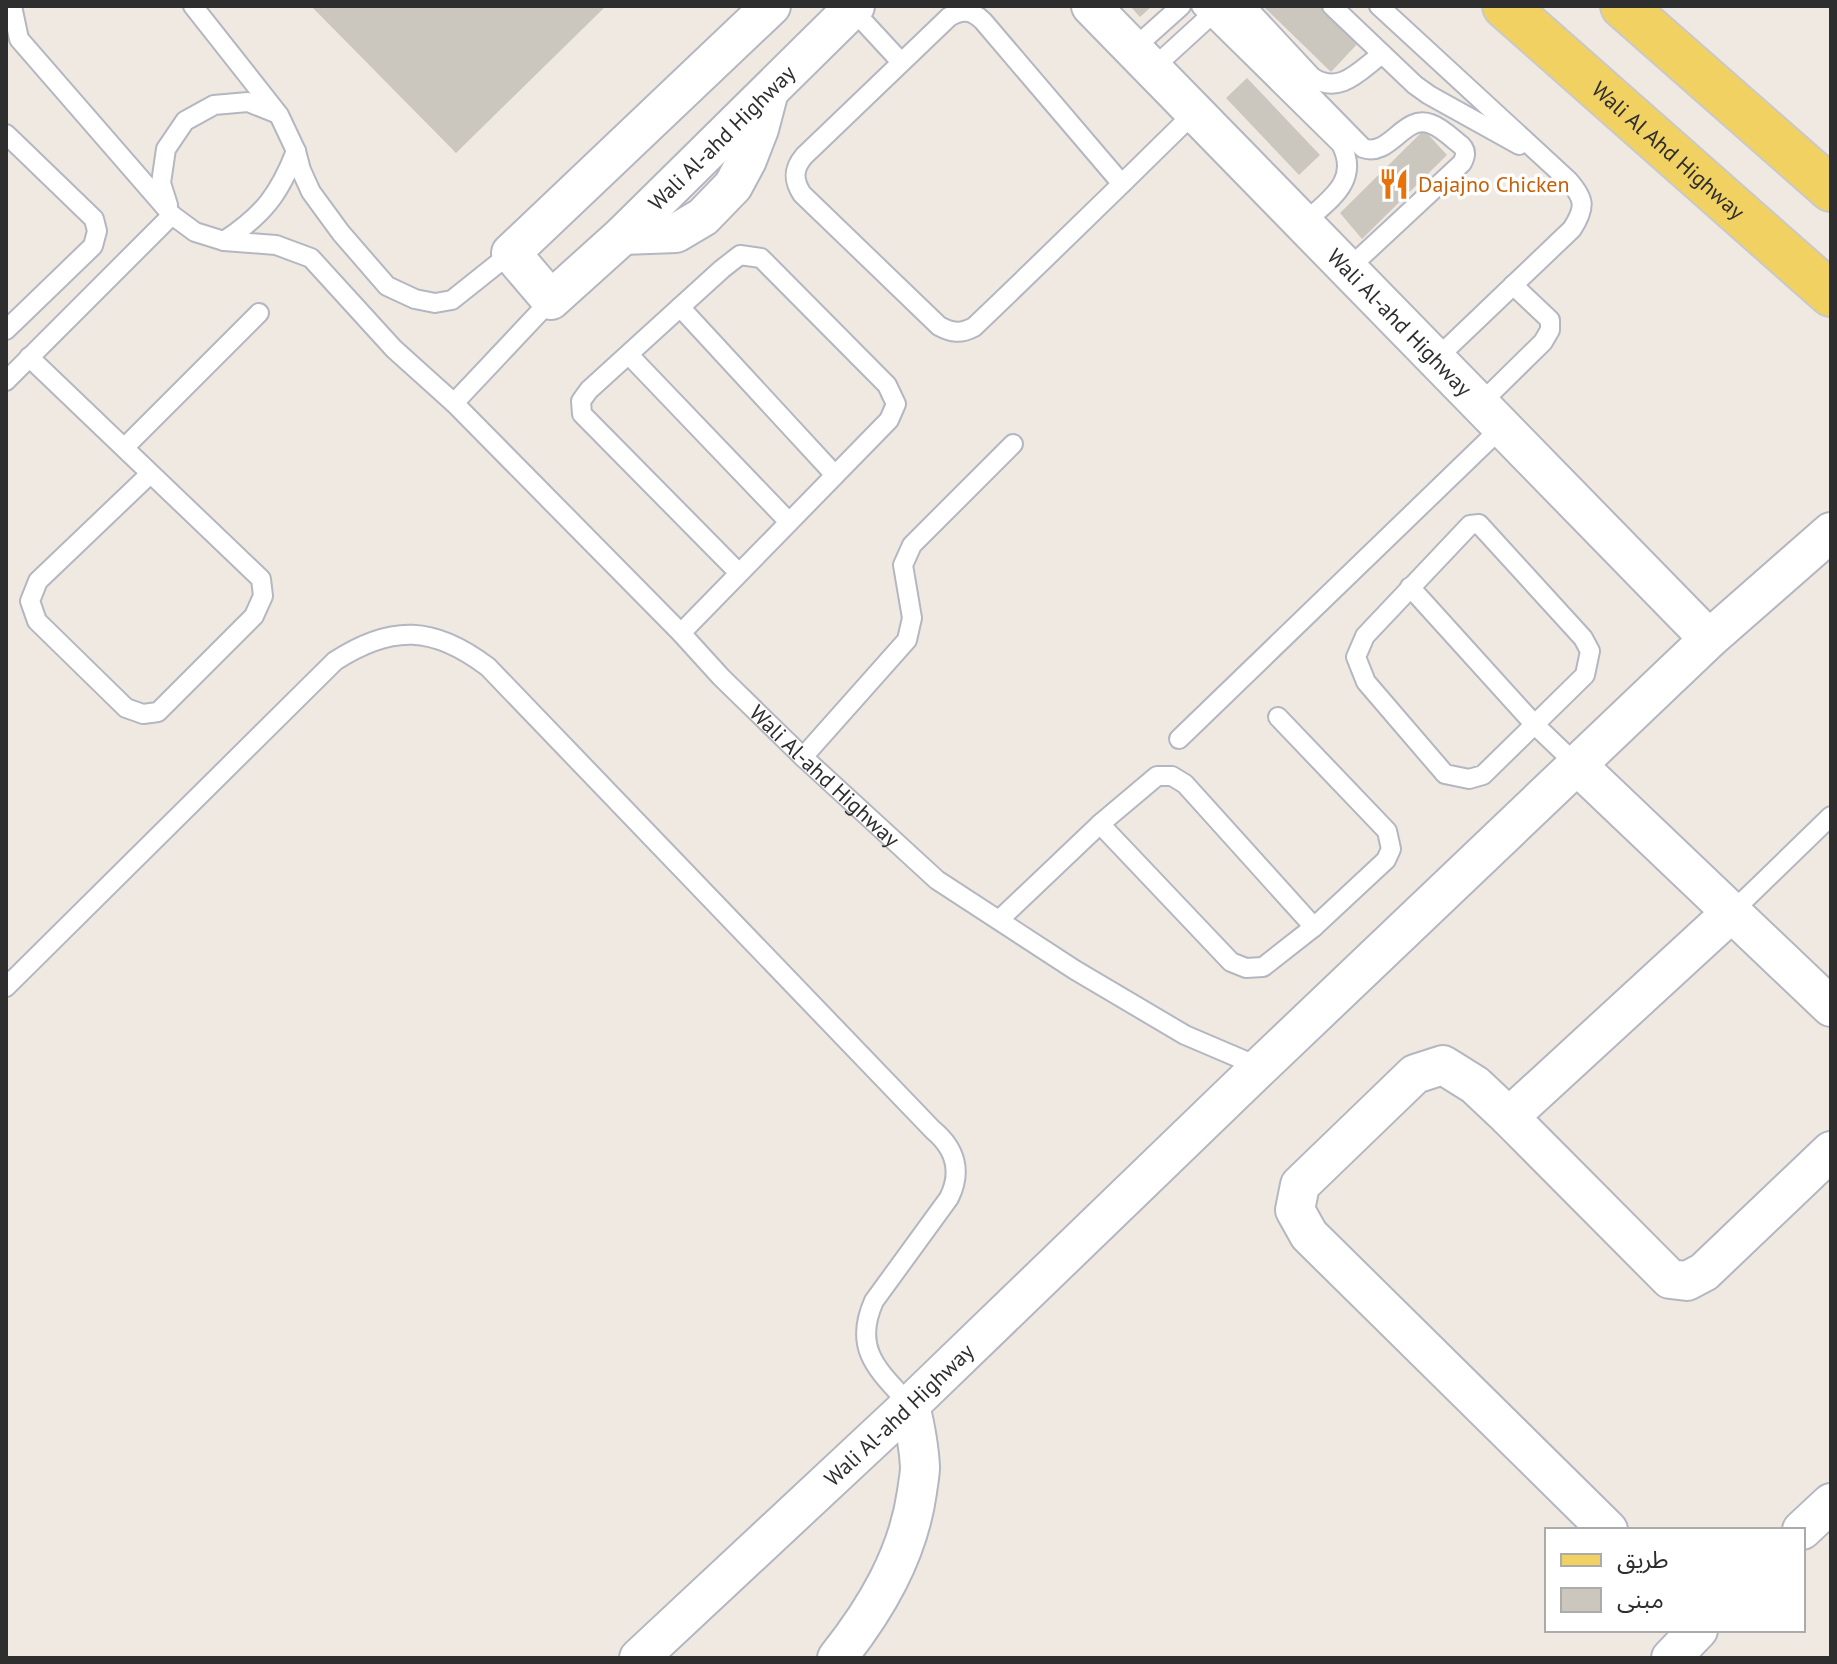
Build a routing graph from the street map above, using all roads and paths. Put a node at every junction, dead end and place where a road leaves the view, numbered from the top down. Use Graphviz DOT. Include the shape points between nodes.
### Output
graph roads {
  1 [pos="12,6"];
  2 [pos="193,6"];
  3 [pos="771,6"];
  4 [pos="1091,6"];
  5 [pos="1181,6"];
  6 [pos="1246,6"];
  7 [pos="1332,6"];
  8 [pos="1379,6"];
  9 [pos="1505,6"];
  10 [pos="1597,6"];
  11 [pos="1623,6"];
  12 [pos="854,8"];
  13 [pos="1212,9"];
  14 [pos="1656,35"];
  15 [pos="1382,54"];
  16 [pos="1143,59"];
  17 [pos="901,62"];
  18 [pos="1194,113"];
  19 [pos="279,115"];
  20 [pos="6,134"];
  21 [pos="296,151"];
  22 [pos="1546,160"];
  23 [pos="1122,184"];
  24 [pos="1831,189"];
  25 [pos="172,215"];
  26 [pos="1303,224"];
  27 [pos="224,241"];
  28 [pos="511,253"];
  29 [pos="1348,269"];
  30 [pos="1513,285"];
  31 [pos="1831,294"];
  32 [pos="551,300"];
  33 [pos="680,307"];
  34 [pos="259,313"];
  35 [pos="6,330"];
  36 [pos="629,355"];
  37 [pos="29,357"];
  38 [pos="1437,358"];
  39 [pos="6,381"];
  40 [pos="454,403"];
  41 [pos="1491,415"];
  42 [pos="1013,444"];
  43 [pos="125,447"];
  44 [pos="150,474"];
  45 [pos="835,475"];
  46 [pos="789,522"];
  47 [pos="1831,532"];
  48 [pos="739,573"];
  49 [pos="1410,587"];
  50 [pos="681,633"];
  51 [pos="1709,639"];
  52 [pos="1278,717"];
  53 [pos="1535,725"];
  54 [pos="1179,739"];
  55 [pos="803,757"];
  56 [pos="1578,766"];
  57 [pos="1831,816"];
  58 [pos="1100,824"];
  59 [pos="1732,912"];
  60 [pos="999,920"];
  61 [pos="1314,927"];
  62 [pos="6,987"];
  63 [pos="1831,1007"];
  64 [pos="1260,1067"];
  65 [pos="1509,1117"];
  66 [pos="1831,1151"];
  67 [pos="910,1405"];
  68 [pos="1831,1503"];
  69 [pos="1606,1528"];
  70 [pos="1804,1528"];
  71 [pos="1696,1632"];
  72 [pos="639,1658"];
  73 [pos="837,1658"];
  74 [pos="1671,1658"];
  1 -- 25 [label="lane" via="19,39"];
  2 -- 19 [label="lane"];
  3 -- 28 [label="street"];
  4 -- 16 [label="street, Wali Al-ahd Highway"];
  5 -- 16 [label="lane"];
  6 -- 15 [label="lane" via="1321,83 1343,82"];
  7 -- 15 [label="lane"];
  8 -- 22 [label="lane"];
  9 -- 31 [label="main road, Wali Al Ahd Highway"];
  10 -- 14 [label="main road"];
  11 -- 14 [label="main road"];
  12 -- 17 [label="lane"];
  12 -- 32 [label="street, Wali Al-ahd Highway"];
  13 -- 16 [label="lane"];
  13 -- 26 [label="lane" via="1347,155 1347,177 1341,187"];
  13 -- 29 [label="lane" via="1363,148 1381,147 1425,122 1463,147 1462,163"];
  14 -- 24 [label="main road"];
  15 -- 22 [label="lane" via="1429,95"];
  16 -- 18 [label="street, Wali Al-ahd Highway"];
  17 -- 23 [label="lane" via="949,17 957,12 976,14"];
  17 -- 23 [label="lane" via="804,156 796,185 948,331 974,327"];
  18 -- 23 [label="lane"];
  18 -- 26 [label="street, Wali Al-ahd Highway"];
  19 -- 21 [label="lane"];
  19 -- 25 [label="lane" via="248,102 214,105 185,121 166,149 161,183"];
  20 -- 35 [label="lane" via="94,219 97,231 93,246"];
  21 -- 27 [label="lane" via="269,203"];
  21 -- 28 [label="lane" via="311,192 387,286 415,299 452,300"];
  22 -- 30 [label="lane" via="1581,195 1582,213"];
  25 -- 27 [label="lane" via="195,232"];
  25 -- 37 [label="lane"];
  26 -- 29 [label="street, Wali Al-ahd Highway"];
  27 -- 40 [label="lane, Wali Al-ahd Highway" via="276,245 311,258 394,349"];
  28 -- 32 [label="street"];
  29 -- 38 [label="street, Wali Al-ahd Highway"];
  30 -- 38 [label="lane"];
  30 -- 41 [label="lane" via="1550,320 1550,330"];
  32 -- 40 [label="lane"];
  33 -- 36 [label="lane"];
  33 -- 45 [label="lane"];
  33 -- 45 [label="lane" via="740,255 761,258 887,385 896,404 889,420"];
  34 -- 43 [label="lane"];
  36 -- 46 [label="lane"];
  36 -- 48 [label="lane" via="589,390 581,401 582,414"];
  37 -- 39 [label="lane"];
  37 -- 43 [label="lane"];
  38 -- 41 [label="street, Wali Al-ahd Highway"];
  40 -- 50 [label="lane, Wali Al-ahd Highway"];
  41 -- 51 [label="street, Wali Al-ahd Highway"];
  41 -- 54 [label="lane"];
  42 -- 55 [label="lane" via="912,545 903,565 912,618 907,640"];
  43 -- 44 [label="lane"];
  44 -- 44 [label="lane" via="261,579 263,596 254,616 158,712 143,714 126,708 37,621 30,601 38,581"];
  45 -- 46 [label="lane"];
  46 -- 48 [label="lane"];
  47 -- 51 [label="street, Wali Al-ahd Highway"];
  48 -- 50 [label="lane"];
  49 -- 53 [label="lane"];
  49 -- 53 [label="lane" via="1365,636 1356,657 1366,682 1445,774 1469,779 1483,775"];
  49 -- 53 [label="lane" via="1470,525 1487,531 1590,651 1585,675"];
  50 -- 55 [label="lane, Wali Al-ahd Highway"];
  51 -- 56 [label="street, Wali Al-ahd Highway"];
  52 -- 61 [label="lane" via="1387,831 1391,849 1386,860"];
  53 -- 56 [label="lane"];
  55 -- 60 [label="lane, Wali Al-ahd Highway" via="937,880"];
  56 -- 59 [label="street"];
  56 -- 64 [label="street, Wali Al-ahd Highway"];
  57 -- 59 [label="lane"];
  58 -- 60 [label="lane"];
  58 -- 61 [label="lane" via="1231,962 1263,967"];
  58 -- 61 [label="lane" via="1157,776 1172,776"];
  59 -- 63 [label="street"];
  59 -- 65 [label="street"];
  60 -- 64 [label="lane, Wali Al-ahd Highway" via="1185,1035"];
  62 -- 67 [label="lane" via="335,661 384,637 440,639 466,650 951,1149 956,1174 949,1198 867,1315 866,1346 876,1368"];
  64 -- 67 [label="street, Wali Al-ahd Highway"];
  65 -- 66 [label="street" via="1670,1279 1687,1281 1704,1272"];
  65 -- 69 [label="street" via="1475,1085 1443,1065 1415,1074 1300,1185 1295,1210 1309,1235"];
  67 -- 72 [label="street, Wali Al-ahd Highway"];
  67 -- 73 [label="street" via="920,1469 914,1511 886,1586"];
  68 -- 70 [label="street"];
  71 -- 74 [label="street"];
}
